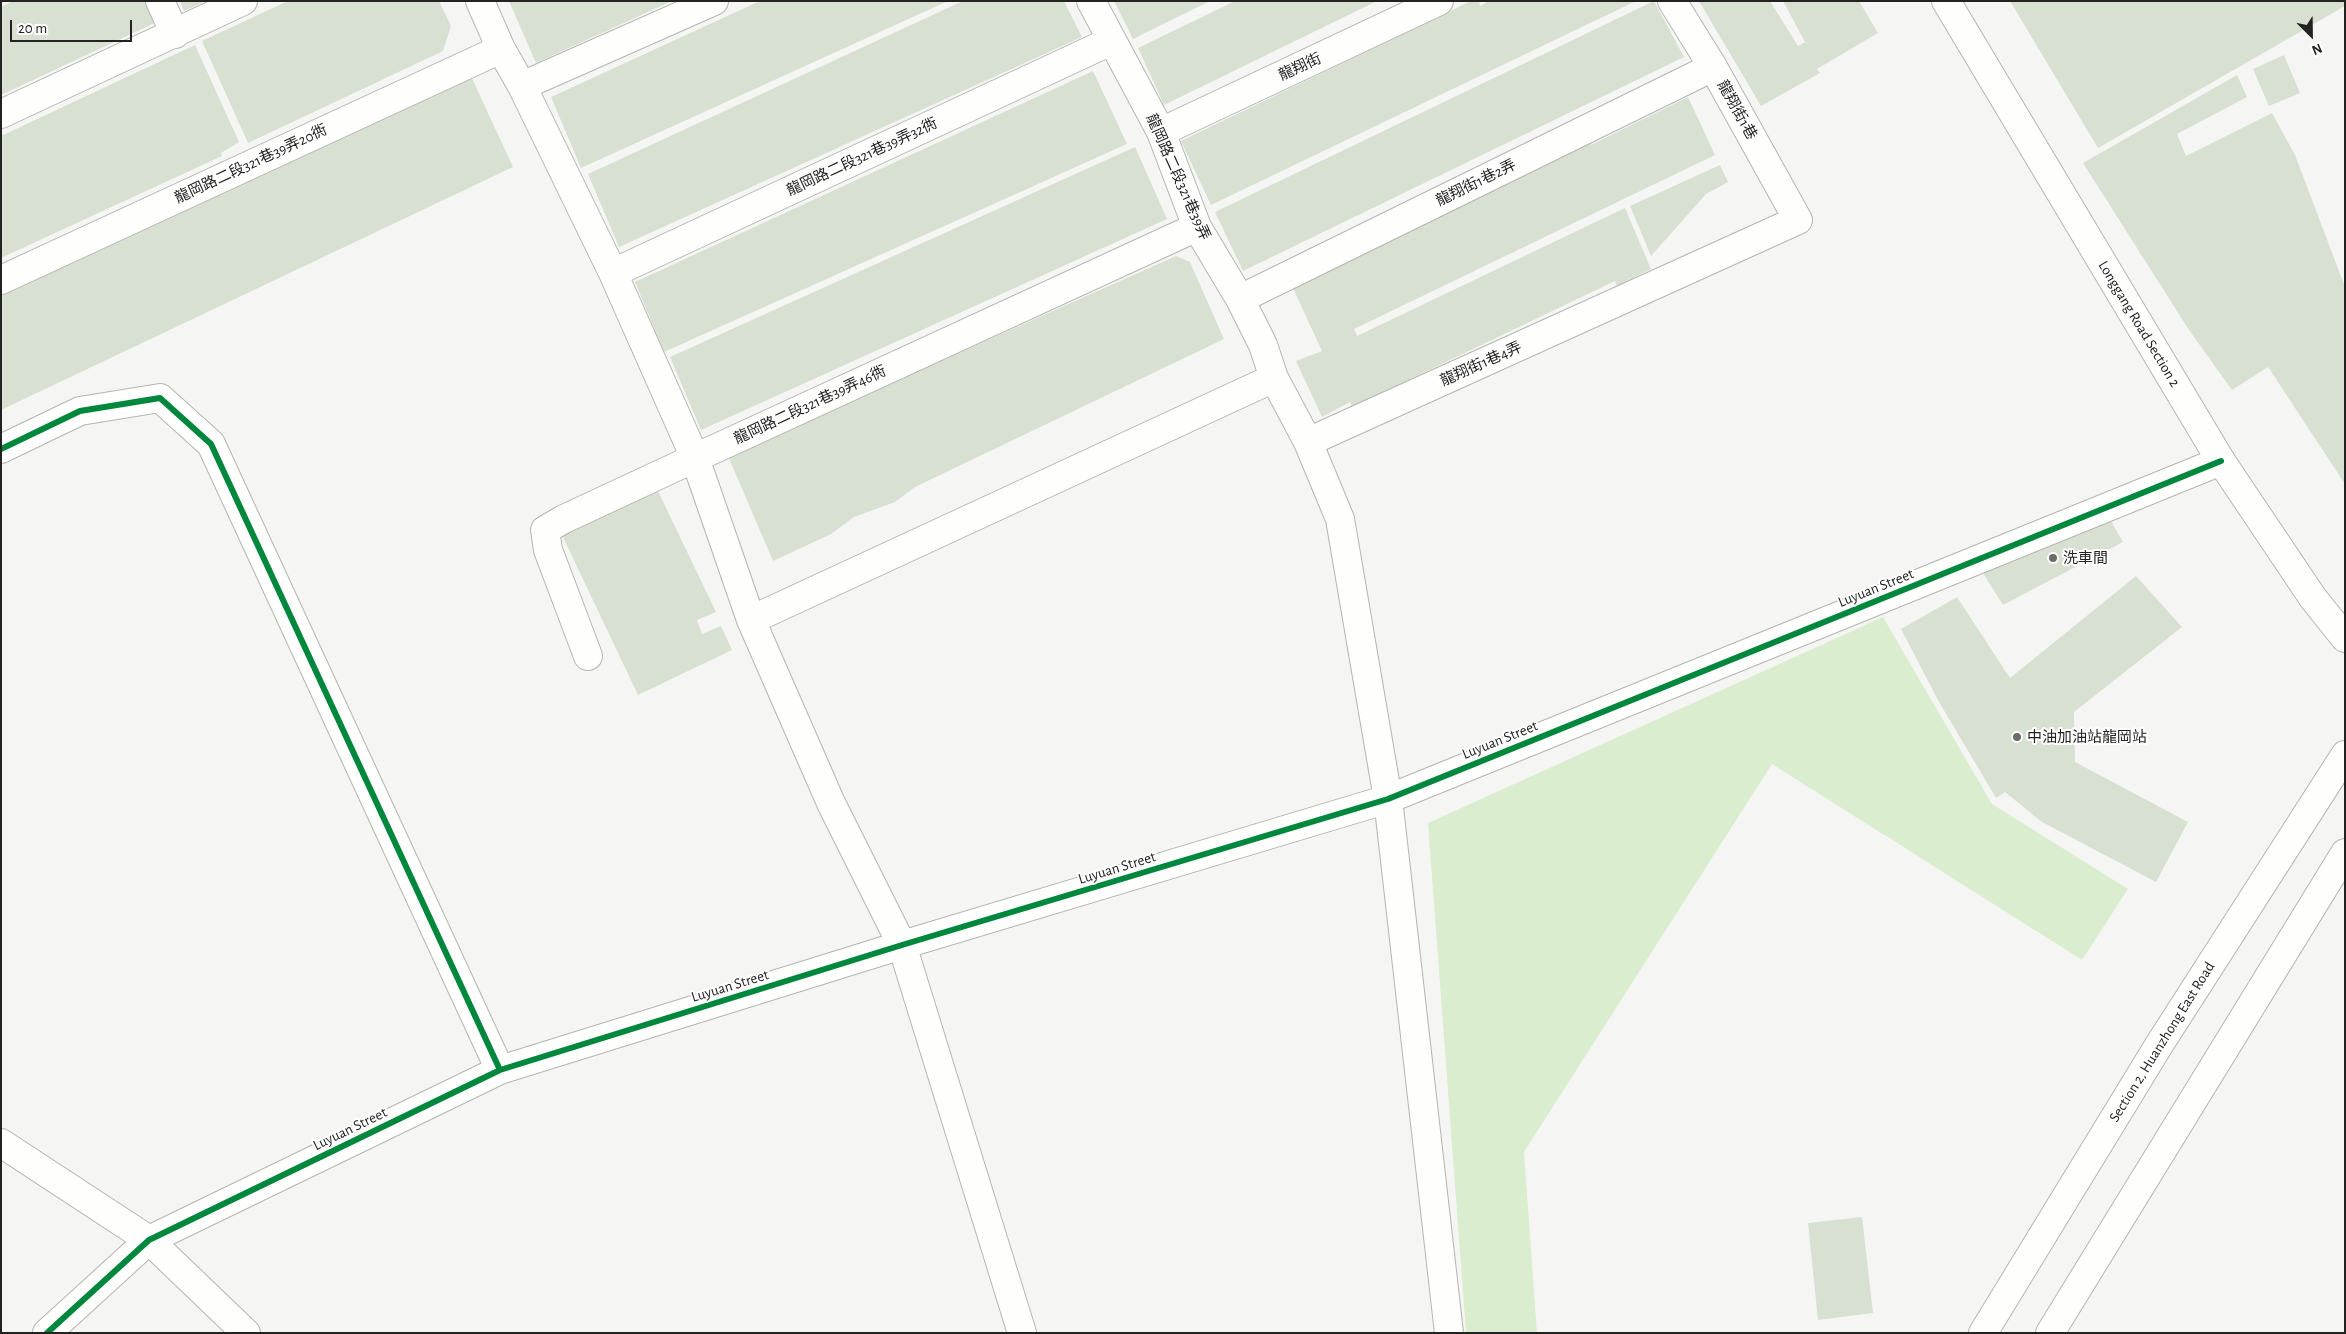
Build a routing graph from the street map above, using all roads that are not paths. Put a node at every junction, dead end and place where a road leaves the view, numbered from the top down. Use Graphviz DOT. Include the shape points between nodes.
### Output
graph roads {
  1 [pos="160,1"];
  2 [pos="243,1"];
  3 [pos="480,1"];
  4 [pos="714,1"];
  5 [pos="1091,1"];
  6 [pos="1438,1"];
  7 [pos="1672,1"];
  8 [pos="1946,1"];
  9 [pos="174,34"];
  10 [pos="1111,41"];
  11 [pos="501,49"];
  12 [pos="1713,67"];
  13 [pos="522,86"];
  14 [pos="1,114"];
  15 [pos="1161,132"];
  16 [pos="1798,220"];
  17 [pos="1197,226"];
  18 [pos="614,273"];
  19 [pos="1,280"];
  20 [pos="1240,299"];
  21 [pos="1274,378"];
  22 [pos="1308,442"];
  23 [pos="1,449"];
  24 [pos="695,458"];
  25 [pos="2221,461"];
  26 [pos="751,620"];
  27 [pos="2345,638"];
  28 [pos="588,656"];
  29 [pos="2345,755"];
  30 [pos="1388,799"];
  31 [pos="2345,853"];
  32 [pos="902,946"];
  33 [pos="500,1070"];
  34 [pos="1,1143"];
  35 [pos="149,1240"];
  36 [pos="47,1333"];
  37 [pos="246,1333"];
  38 [pos="1022,1333"];
  39 [pos="1449,1333"];
  40 [pos="1983,1333"];
  41 [pos="2050,1333"];
  1 -- 9 [label="street"];
  2 -- 9 [label="street"];
  3 -- 11 [label="street"];
  4 -- 13 [label="street"];
  5 -- 10 [label="street, 龍岡路二段321巷39弄"];
  6 -- 15 [label="street, 龍翔街"];
  7 -- 12 [label="street, 龍翔街1巷"];
  8 -- 25 [label="street, Longgang Road Section 2"];
  9 -- 14 [label="street"];
  10 -- 15 [label="street, 龍岡路二段321巷39弄"];
  10 -- 18 [label="street, 龍岡路二段321巷39弄32衖"];
  11 -- 13 [label="street"];
  11 -- 19 [label="street, 龍岡路二段321巷39弄20衖"];
  12 -- 16 [label="street, 龍翔街1巷"];
  12 -- 20 [label="street, 龍翔街1巷2弄"];
  13 -- 18 [label="street"];
  15 -- 17 [label="street, 龍岡路二段321巷39弄"];
  16 -- 22 [label="street, 龍翔街1巷4弄"];
  17 -- 20 [label="street, 龍岡路二段321巷39弄"];
  17 -- 24 [label="street, 龍岡路二段321巷39弄46衖"];
  18 -- 24 [label="street"];
  20 -- 21 [label="street" via="1263,345"];
  21 -- 22 [label="street"];
  21 -- 26 [label="street"];
  22 -- 30 [label="street" via="1340,519"];
  23 -- 33 [label="street" via="80,411 160,398 211,444"];
  24 -- 26 [label="street"];
  24 -- 28 [label="street, 龍岡路二段321巷39弄46衖" via="545,530 548,550"];
  25 -- 27 [label="street, Longgang Road Section 2" via="2313,598"];
  25 -- 30 [label="street, Luyuan Street"];
  26 -- 32 [label="street" via="831,803"];
  29 -- 40 [label="street, Section 2, Huanzhong East Road" via="2159,1045"];
  30 -- 32 [label="street, Luyuan Street"];
  30 -- 39 [label="street"];
  31 -- 41 [label="street"];
  32 -- 33 [label="street, Luyuan Street"];
  32 -- 38 [label="street"];
  33 -- 35 [label="street, Luyuan Street"];
  34 -- 35 [label="street"];
  35 -- 36 [label="street, Luyuan Street"];
  35 -- 37 [label="street"];
}
